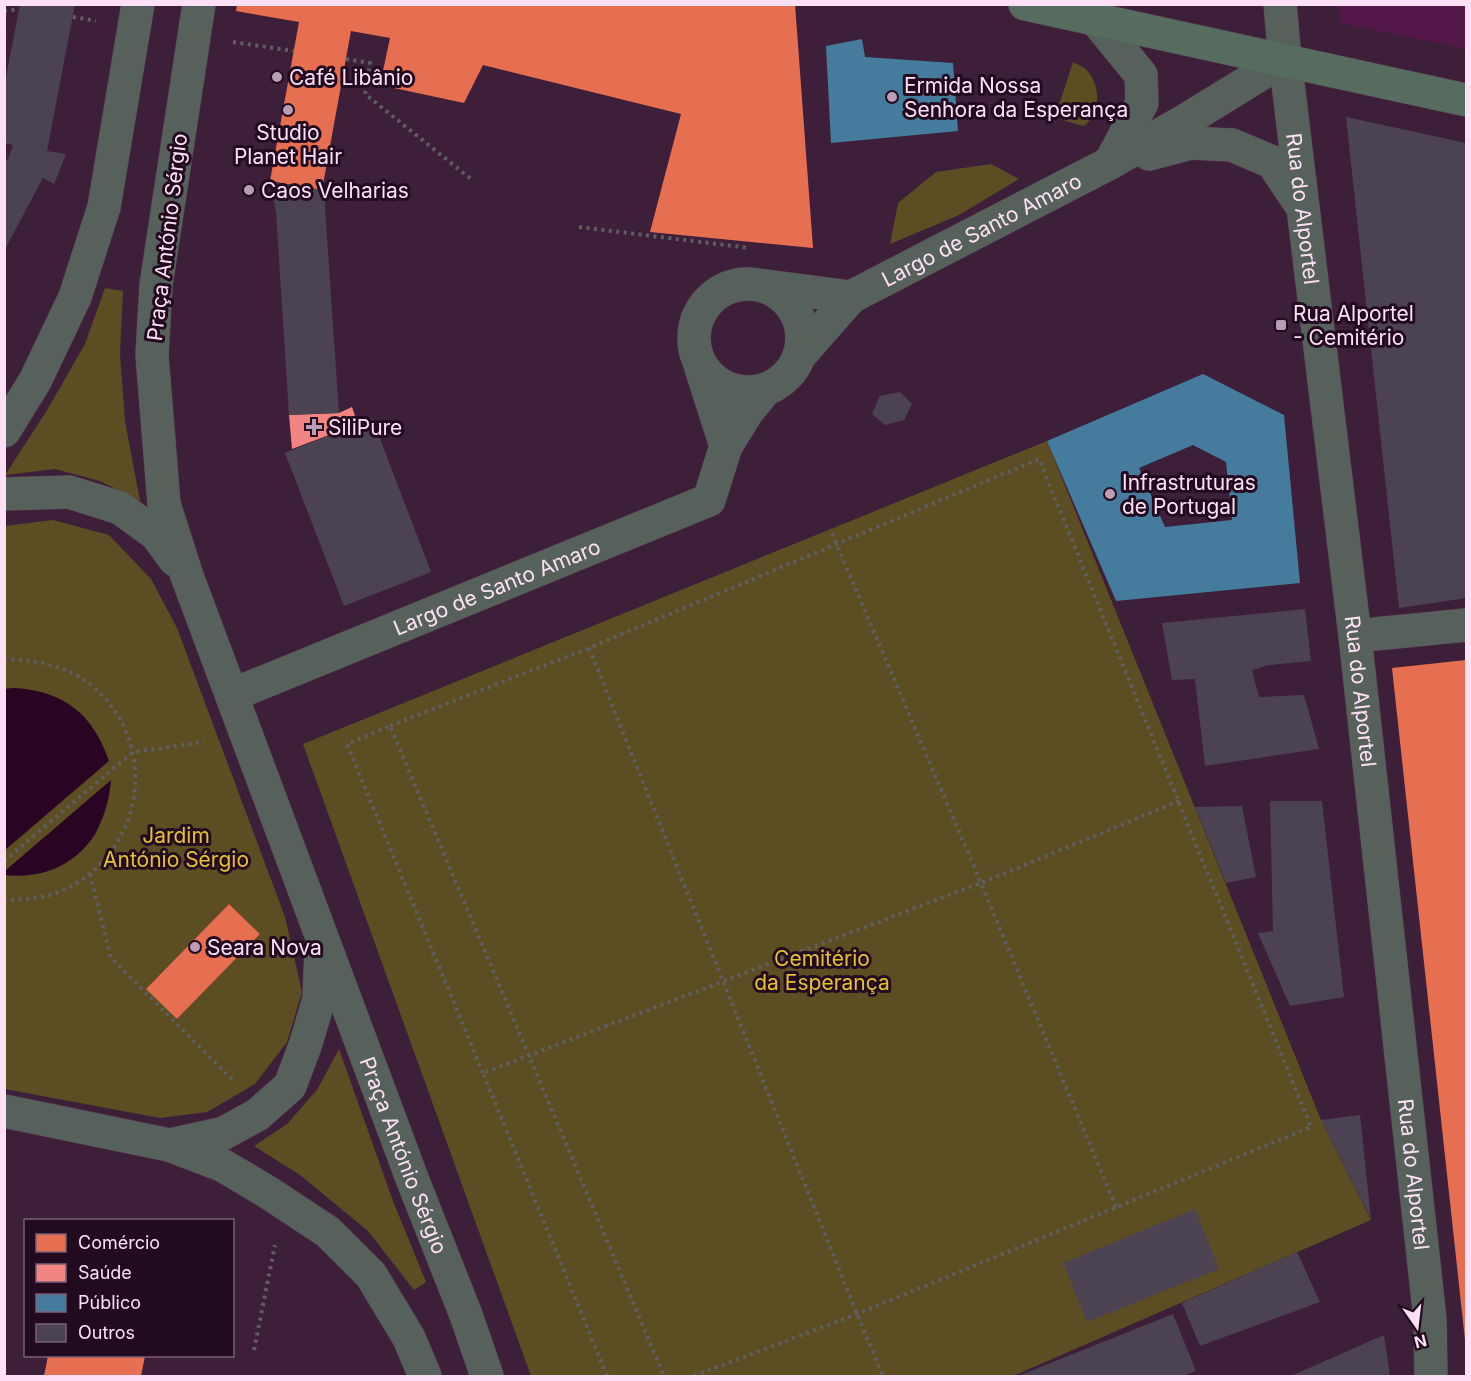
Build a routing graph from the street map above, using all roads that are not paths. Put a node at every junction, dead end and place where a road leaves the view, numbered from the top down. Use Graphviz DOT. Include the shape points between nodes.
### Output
graph roads {
  1 [pos="138,4"];
  2 [pos="1280,4"];
  3 [pos="1026,5"];
  4 [pos="197,20"];
  5 [pos="1096,20"];
  6 [pos="1285,59"];
  7 [pos="1467,100"];
  8 [pos="1110,164"];
  9 [pos="1303,208"];
  10 [pos="752,284"];
  11 [pos="851,297"];
  12 [pos="800,355"];
  13 [pos="699,360"];
  14 [pos="765,390"];
  15 [pos="4,431"];
  16 [pos="726,447"];
  17 [pos="4,494"];
  18 [pos="187,576"];
  19 [pos="1467,625"];
  20 [pos="1355,636"];
  21 [pos="232,695"];
  22 [pos="322,935"];
  23 [pos="4,1111"];
  24 [pos="169,1145"];
  25 [pos="425,1377"];
  26 [pos="487,1377"];
  27 [pos="1431,1377"];
  1 -- 15 [label="street" via="104,207 75,297 35,381"];
  2 -- 6 [label="street, Rua do Alportel"];
  3 -- 5 [label="main road"];
  4 -- 18 [label="street, Praça António Sérgio" via="156,285 152,355 164,504"];
  5 -- 6 [label="main road"];
  5 -- 8 [label="street" via="1141,75 1142,103"];
  6 -- 7 [label="main road"];
  6 -- 8 [label="street"];
  6 -- 9 [label="street, Rua do Alportel"];
  8 -- 9 [label="street" via="1191,143 1232,145 1272,162"];
  8 -- 11 [label="street, Largo de Santo Amaro"];
  9 -- 20 [label="street, Rua do Alportel"];
  10 -- 11 [label="street"];
  10 -- 12 [label="street" via="780,294 795,309 803,332"];
  10 -- 13 [label="street" via="723,290 704,307 695,328"];
  11 -- 12 [label="street"];
  12 -- 14 [label="street" via="782,381"];
  13 -- 14 [label="street" via="716,383 740,392"];
  13 -- 16 [label="street"];
  14 -- 16 [label="street, Largo de Santo Amaro"];
  16 -- 21 [label="street, Largo de Santo Amaro" via="709,500"];
  17 -- 18 [label="street, Praça António Sérgio" via="69,492 120,508 156,534"];
  18 -- 21 [label="street, Praça António Sérgio"];
  19 -- 20 [label="street"];
  20 -- 27 [label="street, Rua do Alportel" via="1430,1319"];
  21 -- 22 [label="street, Praça António Sérgio"];
  22 -- 24 [label="street, Praça António Sérgio" via="319,999 290,1086 263,1110 224,1133"];
  22 -- 26 [label="street, Praça António Sérgio"];
  23 -- 24 [label="street, Praça António Sérgio"];
  24 -- 25 [label="street, Praça António Sérgio" via="222,1165 327,1232 371,1275 409,1338"];
}
